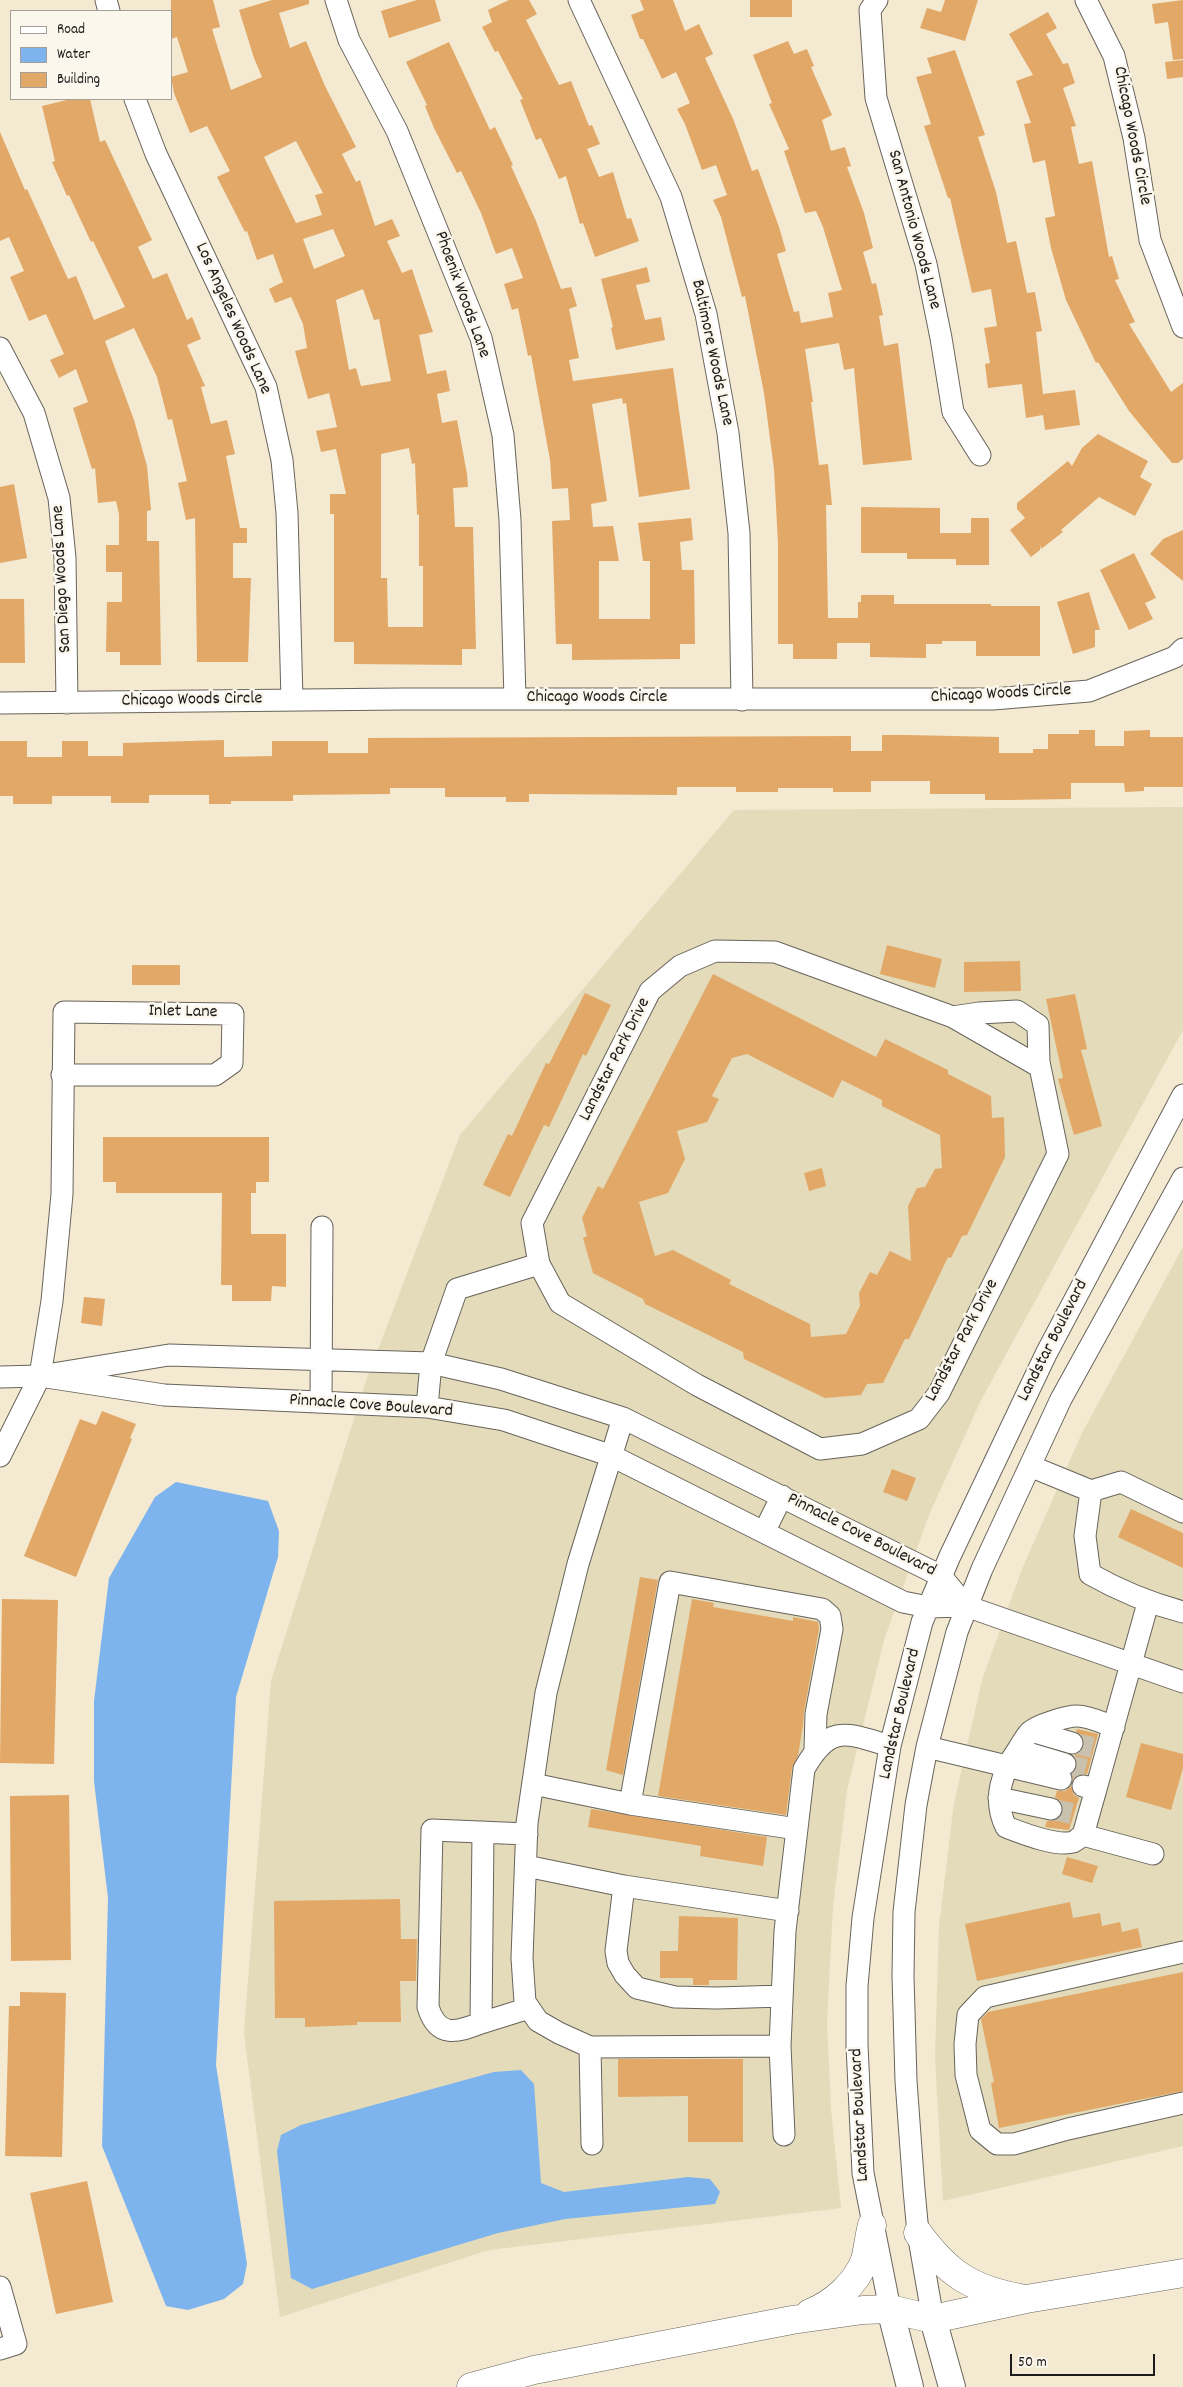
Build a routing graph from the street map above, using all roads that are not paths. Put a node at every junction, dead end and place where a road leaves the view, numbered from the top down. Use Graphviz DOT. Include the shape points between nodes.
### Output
graph roads {
  1 [pos="336,0"];
  2 [pos="579,0"];
  3 [pos="877,0"];
  4 [pos="1086,0"];
  5 [pos="134,100"];
  6 [pos="1163,276"];
  7 [pos="1183,298"];
  8 [pos="1183,327"];
  9 [pos="0,348"];
  10 [pos="980,454"];
  11 [pos="1183,649"];
  12 [pos="515,699"];
  13 [pos="292,700"];
  14 [pos="742,700"];
  15 [pos="0,703"];
  16 [pos="67,703"];
  17 [pos="953,1017"];
  18 [pos="1040,1067"];
  19 [pos="62,1075"];
  20 [pos="1183,1095"];
  21 [pos="1183,1178"];
  22 [pos="322,1227"];
  23 [pos="539,1264"];
  24 [pos="323,1360"];
  25 [pos="432,1363"];
  26 [pos="40,1376"];
  27 [pos="0,1377"];
  28 [pos="321,1402"];
  29 [pos="427,1407"];
  30 [pos="623,1418"];
  31 [pos="0,1456"];
  32 [pos="612,1456"];
  33 [pos="1030,1466"];
  34 [pos="1091,1491"];
  35 [pos="782,1496"];
  36 [pos="1183,1512"];
  37 [pos="764,1532"];
  38 [pos="941,1576"];
  39 [pos="1148,1603"];
  40 [pos="966,1606"];
  41 [pos="928,1607"];
  42 [pos="1183,1612"];
  43 [pos="1132,1665"];
  44 [pos="1183,1682"];
  45 [pos="1114,1726"];
  46 [pos="1031,1731"];
  47 [pos="1072,1743"];
  48 [pos="890,1746"];
  49 [pos="927,1747"];
  50 [pos="815,1749"];
  51 [pos="1012,1757"];
  52 [pos="1063,1771"];
  53 [pos="533,1784"];
  54 [pos="999,1798"];
  55 [pos="630,1804"];
  56 [pos="1051,1809"];
  57 [pos="1082,1822"];
  58 [pos="797,1829"];
  59 [pos="483,1832"];
  60 [pos="527,1834"];
  61 [pos="1153,1854"];
  62 [pos="526,1866"];
  63 [pos="624,1886"];
  64 [pos="788,1911"];
  65 [pos="1183,1952"];
  66 [pos="782,1996"];
  67 [pos="529,2008"];
  68 [pos="481,2022"];
  69 [pos="780,2046"];
  70 [pos="590,2047"];
  71 [pos="1183,2103"];
  72 [pos="784,2135"];
  73 [pos="592,2144"];
  74 [pos="872,2225"];
  75 [pos="918,2234"];
  76 [pos="1183,2273"];
  77 [pos="0,2287"];
  78 [pos="1026,2299"];
  79 [pos="890,2309"];
  80 [pos="934,2318"];
  81 [pos="792,2320"];
  82 [pos="0,2349"];
  83 [pos="471,2387"];
  84 [pos="910,2387"];
  85 [pos="952,2387"];
  1 -- 12 [label="street, Phoenix Woods Lane" via="349,40 397,131 481,338 503,435 510,520"];
  2 -- 14 [label="street, Baltimore Woods Lane" via="670,197 706,314 728,433 739,533"];
  3 -- 10 [label="street, San Antonio Woods Lane" via="870,10 876,98 926,264 952,412"];
  4 -- 6 [label="street, Chicago Woods Circle" via="1114,56 1134,138 1150,240"];
  5 -- 13 [label="street, Los Angeles Woods Lane" via="156,154 266,388 282,460 287,513"];
  6 -- 7 [label="street, Chicago Woods Circle"];
  6 -- 8 [label="street, Chicago Woods Circle"];
  9 -- 16 [label="street, San Diego Woods Lane" via="34,413 59,498 65,558"];
  11 -- 14 [label="street, Chicago Woods Circle" via="1175,657 1088,691 992,699"];
  12 -- 13 [label="street, Chicago Woods Circle"];
  12 -- 14 [label="street, Chicago Woods Circle"];
  13 -- 16 [label="street, Chicago Woods Circle"];
  15 -- 16 [label="street, Chicago Woods Circle"];
  17 -- 18 [label="street, Landstar Park Drive"];
  17 -- 18 [label="street, Landstar Park Drive" via="979,1012 1017,1011 1038,1025"];
  17 -- 23 [label="street, Landstar Park Drive" via="775,952 715,950 680,966 650,991 532,1224"];
  18 -- 23 [label="street, Landstar Park Drive" via="1058,1154 939,1393 919,1419 862,1444 820,1449 697,1385 560,1303"];
  19 -- 19 [label="street, Inlet Lane" via="64,1012 233,1014 232,1063 215,1075"];
  19 -- 26 [label="street, Inlet Lane" via="62,1194 52,1302"];
  20 -- 38 [label="street, Landstar Boulevard" via="1046,1354"];
  21 -- 33 [label="street, Landstar Boulevard" via="1061,1399"];
  22 -- 24 [label="street"];
  23 -- 25 [label="street" via="457,1289"];
  24 -- 25 [label="street, Pinnacle Cove Boulevard"];
  24 -- 26 [label="street, Pinnacle Cove Boulevard" via="168,1355"];
  24 -- 28 [label="street"];
  25 -- 29 [label="street"];
  25 -- 30 [label="street, Pinnacle Cove Boulevard" via="501,1379"];
  26 -- 27 [label="street, Pinnacle Cove Boulevard"];
  26 -- 28 [label="street, Pinnacle Cove Boulevard" via="164,1395"];
  26 -- 31 [label="street, Inlet Lane"];
  28 -- 29 [label="street, Pinnacle Cove Boulevard"];
  29 -- 32 [label="street, Pinnacle Cove Boulevard" via="504,1420"];
  30 -- 32 [label="street"];
  30 -- 35 [label="street, Pinnacle Cove Boulevard"];
  32 -- 37 [label="street, Pinnacle Cove Boulevard"];
  32 -- 53 [label="street" via="578,1564 546,1693"];
  33 -- 34 [label="street"];
  33 -- 40 [label="street, Landstar Boulevard"];
  34 -- 36 [label="street" via="1121,1482"];
  34 -- 39 [label="street" via="1085,1536 1090,1574"];
  35 -- 37 [label="street"];
  35 -- 38 [label="street, Pinnacle Cove Boulevard"];
  37 -- 41 [label="street, Pinnacle Cove Boulevard" via="903,1602"];
  38 -- 40 [label="street, Pinnacle Cove Boulevard"];
  38 -- 41 [label="street, Landstar Boulevard"];
  39 -- 42 [label="street"];
  39 -- 43 [label="street"];
  40 -- 41 [label="street, Pinnacle Cove Boulevard"];
  40 -- 43 [label="street"];
  40 -- 49 [label="street, Landstar Boulevard"];
  41 -- 48 [label="street, Landstar Boulevard"];
  43 -- 44 [label="street"];
  43 -- 45 [label="street"];
  45 -- 46 [label="street" via="1079,1716"];
  45 -- 57 [label="street" via="1101,1749"];
  46 -- 47 [label="street"];
  46 -- 51 [label="street"];
  48 -- 50 [label="street" via="852,1735 831,1737"];
  48 -- 74 [label="street, Landstar Boulevard" via="863,1918 857,1986 856,2045 863,2173"];
  49 -- 51 [label="street"];
  49 -- 75 [label="street, Landstar Boulevard" via="916,1806 904,1912 906,2081"];
  50 -- 55 [label="street" via="816,1714 832,1629 830,1616 822,1609 670,1582"];
  50 -- 58 [label="street" via="804,1769"];
  51 -- 52 [label="street"];
  51 -- 54 [label="street" via="1001,1781"];
  53 -- 55 [label="street"];
  53 -- 60 [label="street"];
  54 -- 56 [label="street"];
  54 -- 57 [label="street" via="1001,1817 1006,1827 1029,1836 1073,1842"];
  55 -- 58 [label="street"];
  57 -- 61 [label="street"];
  58 -- 64 [label="street"];
  59 -- 60 [label="street"];
  59 -- 68 [label="street"];
  59 -- 68 [label="street" via="432,1830 428,2007 436,2023 452,2032"];
  60 -- 62 [label="street"];
  62 -- 63 [label="street"];
  62 -- 67 [label="street" via="522,1958 525,2002"];
  63 -- 64 [label="street"];
  63 -- 66 [label="street" via="616,1951 624,1975 637,1988 675,1996"];
  64 -- 66 [label="street"];
  65 -- 71 [label="street" via="985,1996 968,2015 965,2044 966,2074 980,2130 997,2144 1014,2144"];
  66 -- 69 [label="street"];
  67 -- 68 [label="street"];
  67 -- 70 [label="street" via="538,2021"];
  69 -- 70 [label="street"];
  69 -- 72 [label="street"];
  70 -- 73 [label="street"];
  74 -- 79 [label="street, Landstar Boulevard"];
  74 -- 81 [label="highway" via="864,2260 854,2279 822,2308"];
  75 -- 78 [label="highway" via="936,2257 961,2279 994,2293"];
  75 -- 80 [label="street, Landstar Boulevard"];
  76 -- 78 [label="highway"];
  77 -- 82 [label="street" via="16,2344"];
  78 -- 80 [label="highway"];
  79 -- 80 [label="highway"];
  79 -- 81 [label="highway"];
  79 -- 84 [label="main road, Landstar Boulevard"];
  80 -- 85 [label="main road, Landstar Boulevard"];
  81 -- 83 [label="highway" via="534,2370"];
}
